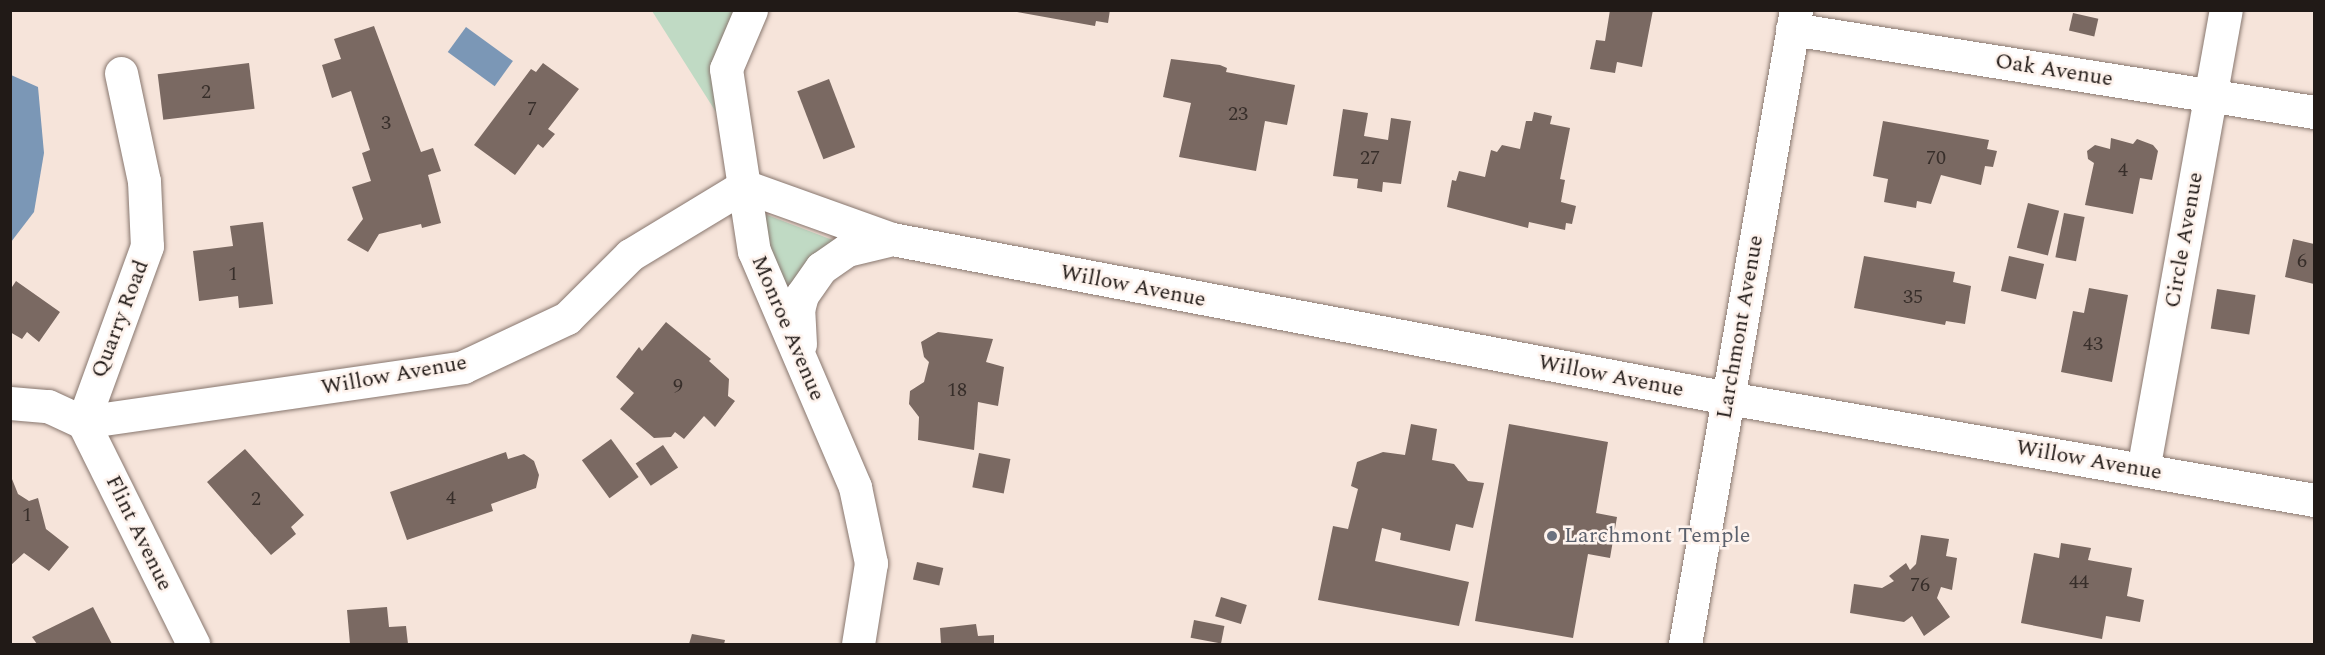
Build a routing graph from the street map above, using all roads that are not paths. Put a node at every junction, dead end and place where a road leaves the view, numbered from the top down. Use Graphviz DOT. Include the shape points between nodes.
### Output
graph roads {
  1 [pos="751,10"];
  2 [pos="2226,10"];
  3 [pos="1794,20"];
  4 [pos="121,73"];
  5 [pos="2210,94"];
  6 [pos="2314,112"];
  7 [pos="744,186"];
  8 [pos="892,239"];
  9 [pos="801,357"];
  10 [pos="1728,398"];
  11 [pos="10,403"];
  12 [pos="82,422"];
  13 [pos="2143,470"];
  14 [pos="2314,500"];
  15 [pos="193,645"];
  16 [pos="858,645"];
  17 [pos="1685,645"];
  1 -- 7 [label="street, Monroe Avenue" via="726,69"];
  2 -- 5 [label="street, Circle Avenue"];
  3 -- 5 [label="street, Oak Avenue"];
  3 -- 10 [label="street, Larchmont Avenue"];
  4 -- 12 [label="street, Quarry Road" via="144,180 147,246"];
  5 -- 6 [label="street, Oak Avenue"];
  5 -- 13 [label="street, Circle Avenue"];
  7 -- 8 [label="street, Willow Avenue"];
  7 -- 9 [label="street, Monroe Avenue" via="754,251"];
  7 -- 12 [label="street, Willow Avenue" via="630,255 567,318 463,367"];
  8 -- 9 [label="street" via="847,250 810,281 798,310"];
  8 -- 10 [label="street, Willow Avenue"];
  9 -- 16 [label="street, Monroe Avenue" via="855,487 866,527 871,563"];
  10 -- 13 [label="street, Willow Avenue"];
  10 -- 17 [label="street, Larchmont Avenue"];
  11 -- 12 [label="street" via="48,406"];
  12 -- 15 [label="street, Flint Avenue"];
  13 -- 14 [label="street, Willow Avenue"];
}
